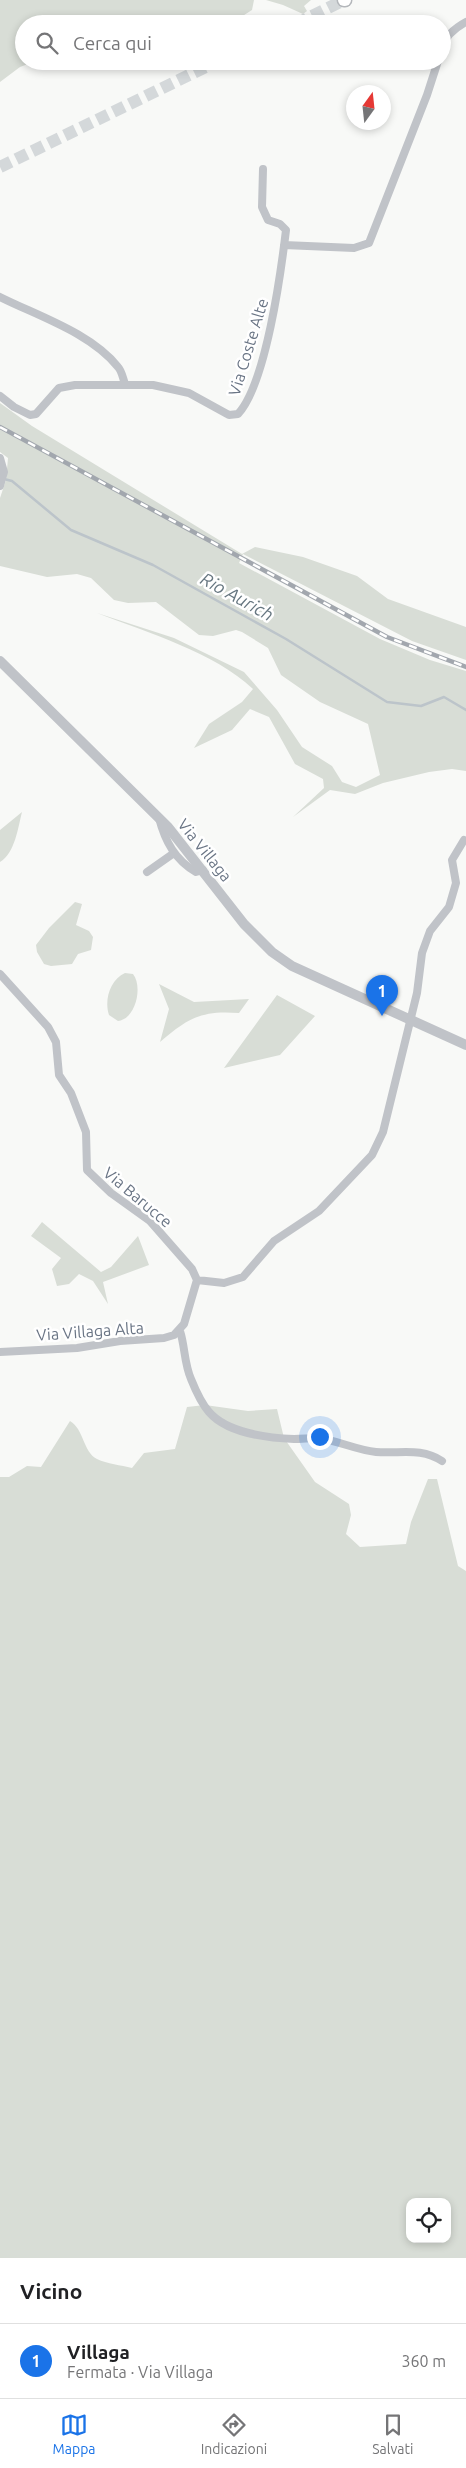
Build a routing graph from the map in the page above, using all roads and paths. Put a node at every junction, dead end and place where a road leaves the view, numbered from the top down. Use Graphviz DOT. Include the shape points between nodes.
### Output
graph roads {
  1 [pos="466,22"];
  2 [pos="451,32"];
  3 [pos="435,70"];
  4 [pos="263,169"];
  5 [pos="284,246"];
  6 [pos="0,297"];
  7 [pos="125,384"];
  8 [pos="0,396"];
  9 [pos="0,458"];
  10 [pos="0,485"];
  11 [pos="0,661"];
  12 [pos="159,818"];
  13 [pos="464,840"];
  14 [pos="174,853"];
  15 [pos="203,870"];
  16 [pos="148,872"];
  17 [pos="0,974"];
  18 [pos="410,1021"];
  19 [pos="466,1045"];
  20 [pos="197,1280"];
  21 [pos="180,1331"];
  22 [pos="0,1352"];
  23 [pos="442,1461"];
  1 -- 2 [label="street"];
  3 -- 5 [label="street" via="369,243 354,248"];
  4 -- 5 [label="street, Via Coste Alte" via="262,207 268,220 286,230"];
  5 -- 7 [label="street, Via Coste Alte" via="279,289 260,364 249,397 238,414 229,415 175,388"];
  6 -- 7 [label="street" via="64,326 104,353 120,368"];
  7 -- 8 [label="street" via="59,388 36,414 30,415"];
  9 -- 10 [label="street" via="4,472"];
  11 -- 12 [label="street, Via Villaga"];
  12 -- 14 [label="street" via="163,835"];
  12 -- 15 [label="street, Via Villaga"];
  13 -- 18 [label="street" via="452,860 456,882 449,907 430,931 422,953"];
  14 -- 15 [label="street" via="187,867 196,872"];
  14 -- 16 [label="street"];
  15 -- 18 [label="street, Via Villaga" via="244,924 272,952 292,966"];
  17 -- 20 [label="street, Via Barucce" via="48,1026 56,1042 59,1075 75,1102 86,1132 87,1170 111,1193 150,1221 192,1269"];
  18 -- 19 [label="street, Via Villaga"];
  18 -- 20 [label="street" via="383,1132 372,1155 319,1211 274,1242 244,1278 224,1283"];
  20 -- 21 [label="street"];
  21 -- 22 [label="street, Via Villaga Alta" via="152,1340"];
  21 -- 23 [label="street" via="191,1379 209,1412 230,1427 292,1439 317,1438 367,1451 395,1454 413,1451 431,1454"];
}
